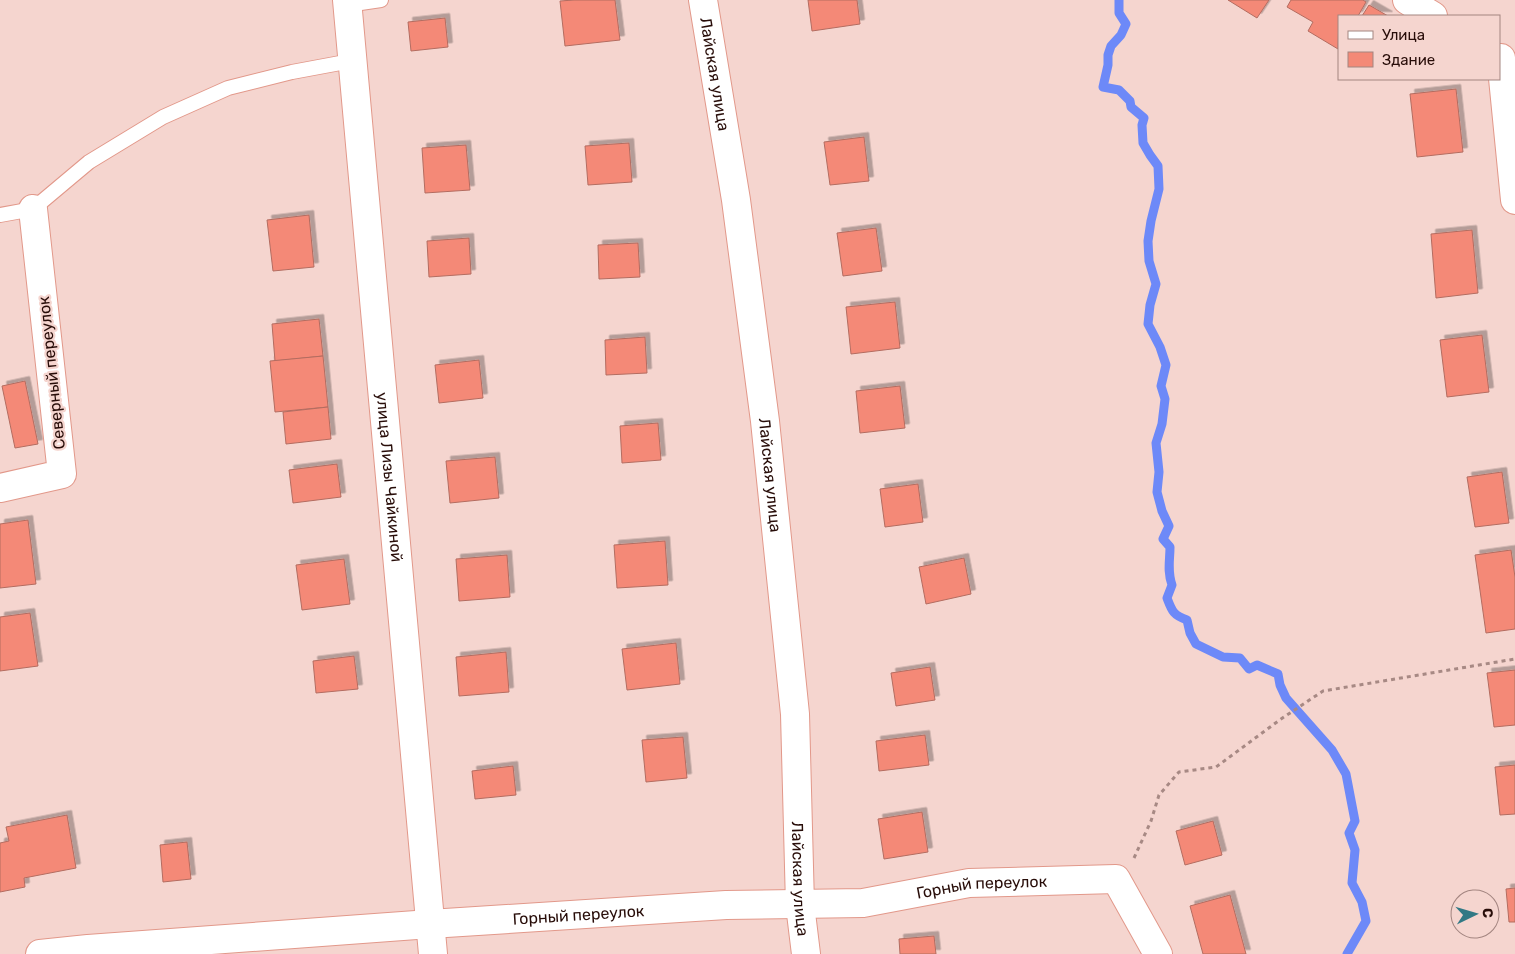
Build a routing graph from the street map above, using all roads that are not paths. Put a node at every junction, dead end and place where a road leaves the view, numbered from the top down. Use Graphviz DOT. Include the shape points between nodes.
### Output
graph roads {
  1 [pos="381,0"];
  2 [pos="703,0"];
  3 [pos="1407,0"];
  4 [pos="347,2"];
  5 [pos="1431,15"];
  6 [pos="352,61"];
  7 [pos="1505,61"];
  8 [pos="1515,200"];
  9 [pos="33,209"];
  10 [pos="0,215"];
  11 [pos="0,488"];
  12 [pos="800,905"];
  13 [pos="430,924"];
  14 [pos="89,951"];
  15 [pos="40,954"];
  16 [pos="433,954"];
  17 [pos="806,954"];
  18 [pos="1158,954"];
  1 -- 4 [label="lane"];
  2 -- 12 [label="street, Лайская улица" via="736,200 765,421 794,714"];
  3 -- 5 [label="street"];
  4 -- 6 [label="street, улица Лизы Чайкиной"];
  6 -- 9 [label="lane" via="228,88 162,117 89,162"];
  6 -- 13 [label="street, улица Лизы Чайкиной"];
  7 -- 8 [label="street"];
  9 -- 10 [label="lane"];
  9 -- 11 [label="street, Северный переулок" via="62,474"];
  12 -- 13 [label="street, Горный переулок" via="726,906"];
  12 -- 17 [label="street, Лайская улица"];
  12 -- 18 [label="street, Горный переулок" via="864,903 969,883 1116,879"];
  13 -- 14 [label="street, Горный переулок"];
  13 -- 16 [label="street, улица Лизы Чайкиной"];
  14 -- 15 [label="street, Горный переулок"];
}
